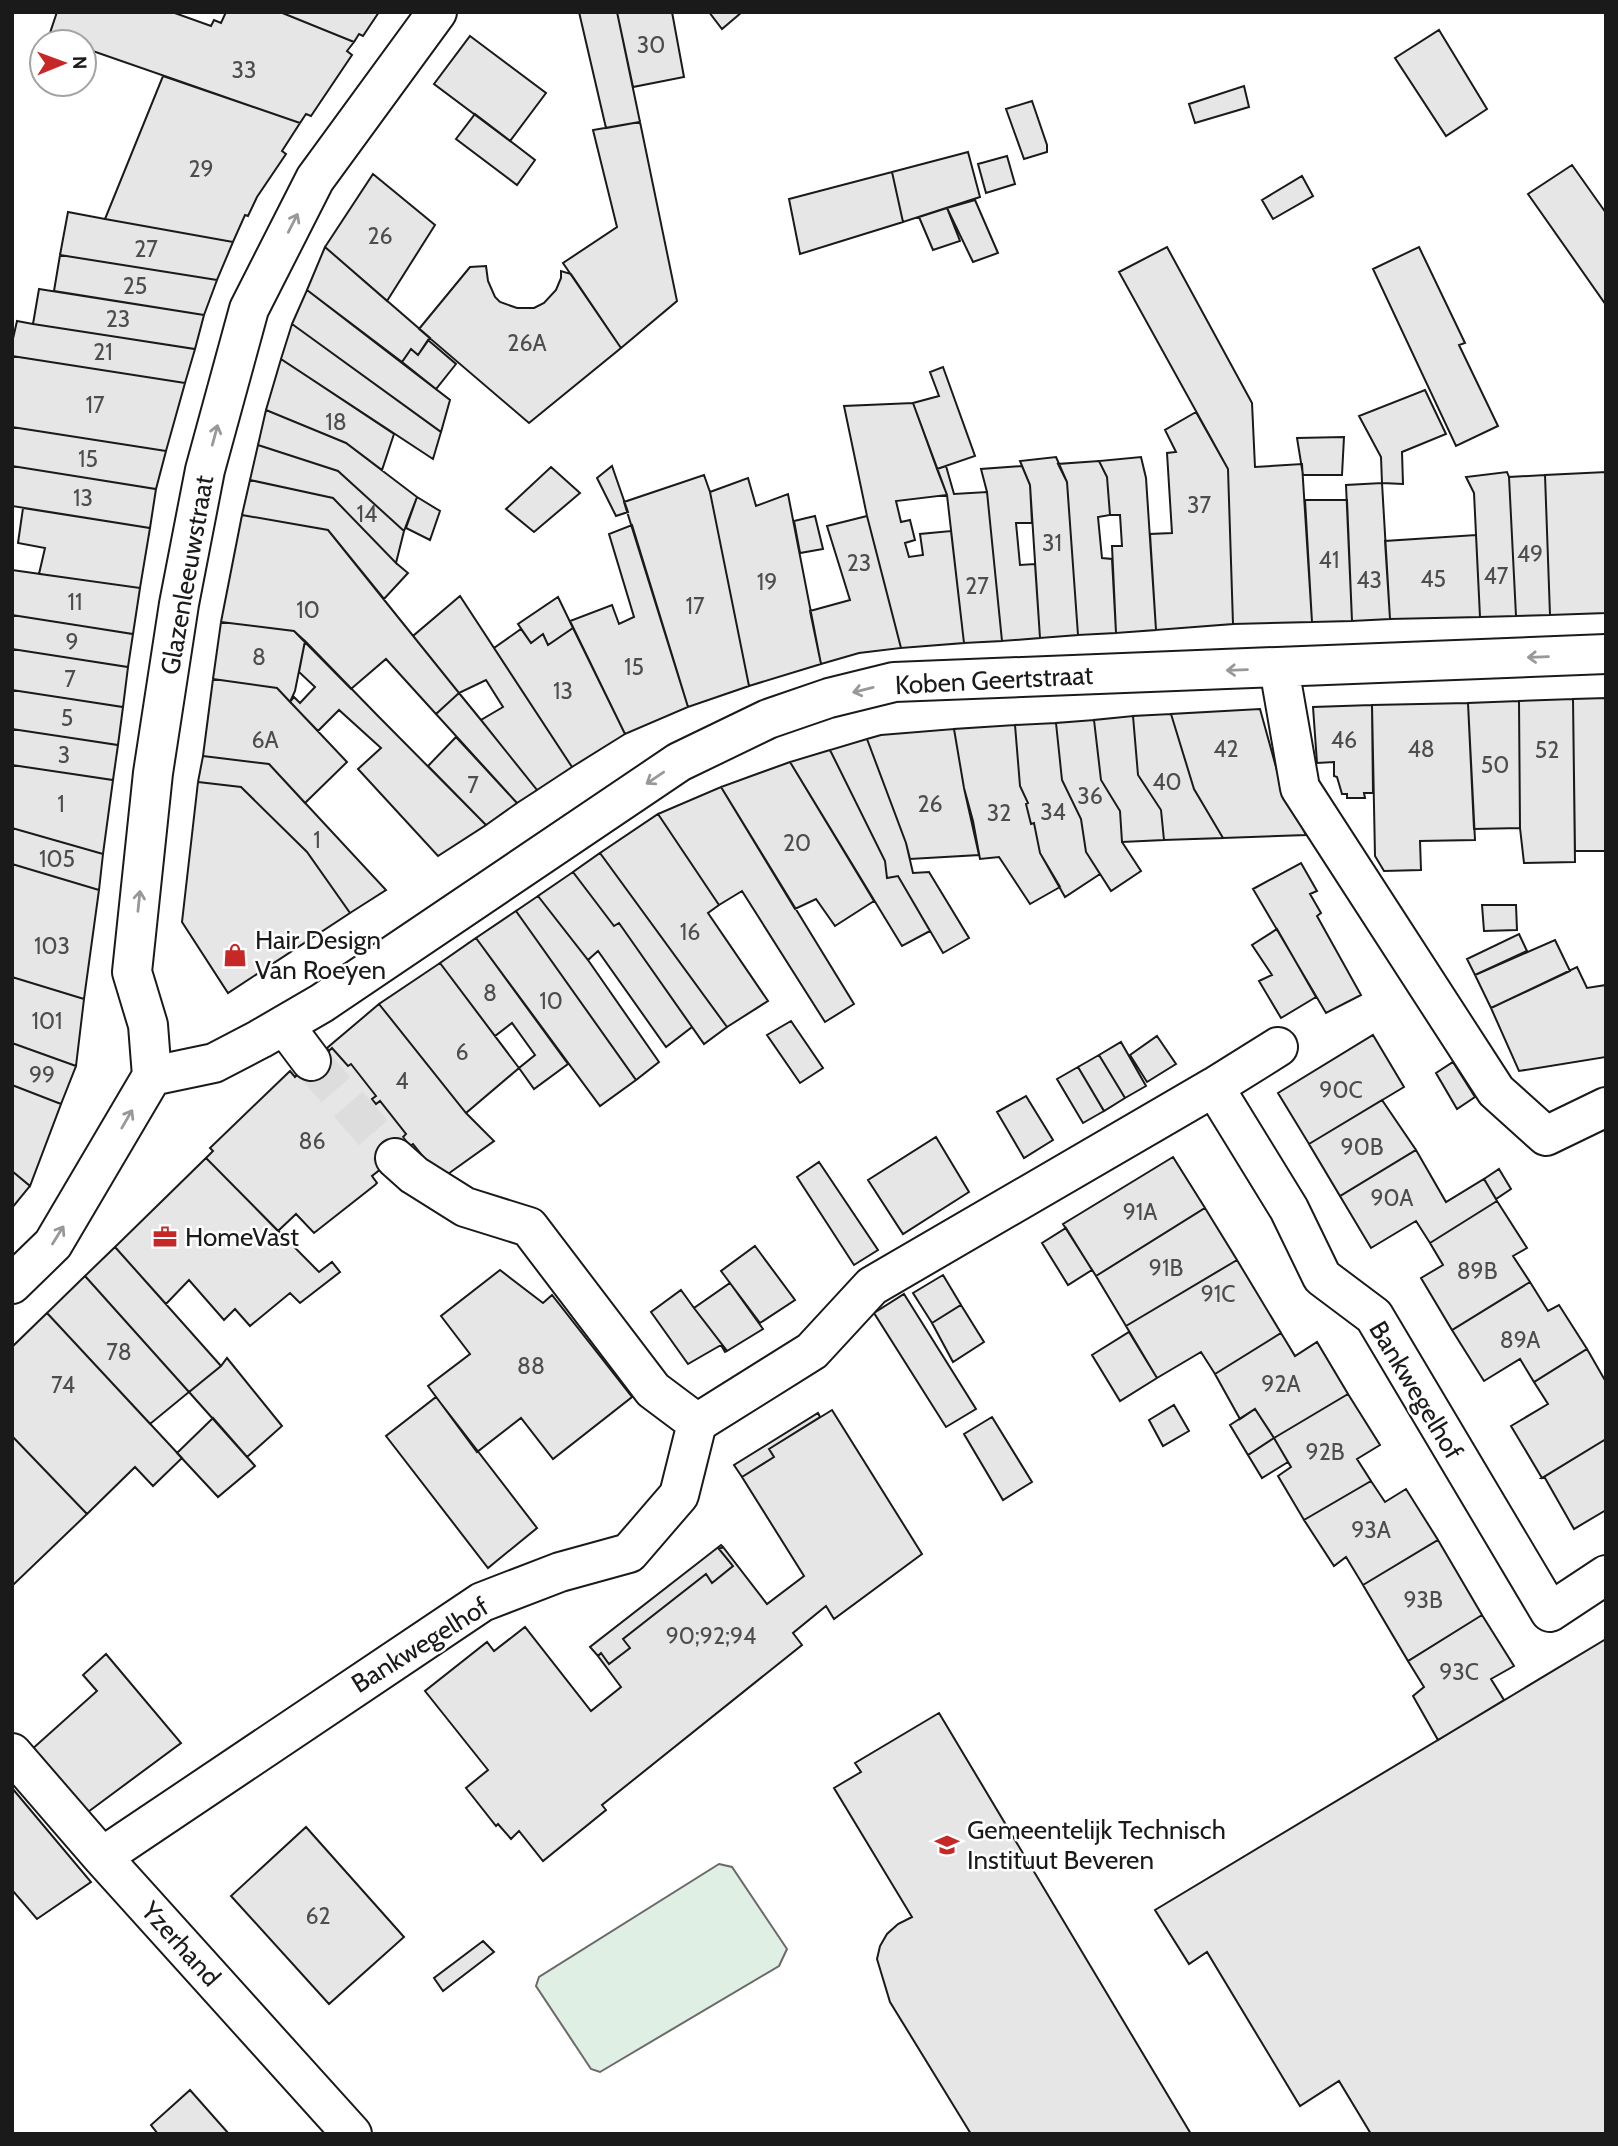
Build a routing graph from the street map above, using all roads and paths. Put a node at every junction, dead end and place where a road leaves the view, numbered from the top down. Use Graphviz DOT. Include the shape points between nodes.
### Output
graph roads {
  1 [pos="437,12"];
  2 [pos="1606,654"];
  3 [pos="1279,668"];
  4 [pos="284,1025"];
  5 [pos="1278,1047"];
  6 [pos="312,1061"];
  7 [pos="152,1076"];
  8 [pos="1214,1087"];
  9 [pos="1606,1107"];
  10 [pos="395,1158"];
  11 [pos="12,1284"];
  12 [pos="697,1423"];
  13 [pos="1606,1575"];
  14 [pos="12,1753"];
  15 [pos="102,1857"];
  16 [pos="352,2134"];
  7 -- 1 [label="street, Glazenleeuwstraat, one-way" via="148,1025 132,972 155,760 179,604 212,443 248,309 315,179"];
  2 -- 3 [label="street, Koben Geertstraat, one-way"];
  3 -- 4 [label="street, Koben Geertstraat, one-way" via="894,682 768,719 679,762"];
  3 -- 9 [label="street" via="1300,788 1496,1091 1546,1136"];
  4 -- 6 [label="street"];
  4 -- 7 [label="street, Koben Geertstraat" via="214,1063"];
  5 -- 8 [label="street"];
  11 -- 7 [label="street, one-way" via="53,1244"];
  8 -- 12 [label="street" via="872,1286 812,1351"];
  8 -- 13 [label="street, Bankwegelhof" via="1289,1209 1322,1277 1374,1316 1550,1612"];
  10 -- 12 [label="street" via="465,1207 529,1227 653,1390"];
  12 -- 15 [label="street, Bankwegelhof" via="679,1495 629,1553 560,1572 482,1602"];
  14 -- 15 [label="street, Yzerhand"];
  15 -- 16 [label="street, Yzerhand"];
}
